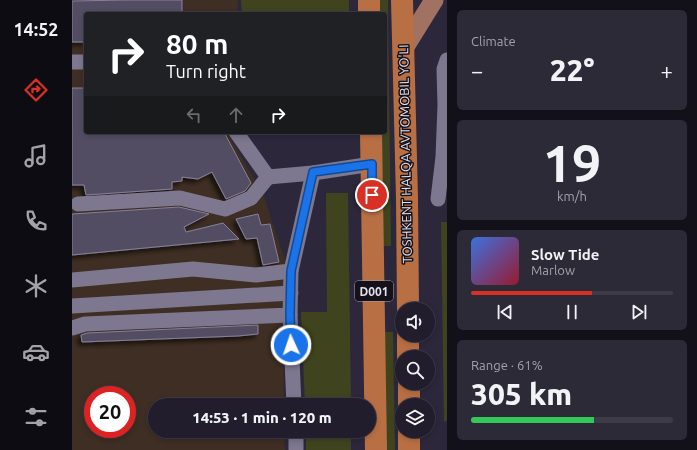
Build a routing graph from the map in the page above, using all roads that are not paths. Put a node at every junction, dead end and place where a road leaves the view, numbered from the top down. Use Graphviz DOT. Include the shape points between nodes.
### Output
graph roads {
  1 [pos="369,0"];
  2 [pos="402,0"];
  3 [pos="434,0"];
  4 [pos="369,12"];
  5 [pos="404,50"];
  6 [pos="447,60"];
  7 [pos="72,62"];
  8 [pos="84,62"];
  9 [pos="446,105"];
  10 [pos="237,134"];
  11 [pos="371,134"];
  12 [pos="372,164"];
  13 [pos="313,172"];
  14 [pos="268,177"];
  15 [pos="438,199"];
  16 [pos="78,204"];
  17 [pos="291,271"];
  18 [pos="72,280"];
  19 [pos="374,287"];
  20 [pos="408,288"];
  21 [pos="291,293"];
  22 [pos="408,302"];
  23 [pos="72,306"];
  24 [pos="290,315"];
  25 [pos="72,328"];
  26 [pos="294,398"];
  27 [pos="296,438"];
  28 [pos="409,438"];
  29 [pos="296,450"];
  30 [pos="376,450"];
  31 [pos="409,450"];
  1 -- 4 [label="highway"];
  2 -- 5 [label="highway, TOSHKENT HALQA AVTOMOBIL YO'LI / D001"];
  3 -- 5 [label="main road"];
  5 -- 20 [label="highway, TOSHKENT HALQA AVTOMOBIL YO'LI / D001"];
  6 -- 9 [label="lane" via="444,70"];
  7 -- 8 [label="lane"];
  9 -- 15 [label="lane" via="444,157"];
  10 -- 14 [label="lane"];
  11 -- 12 [label="highway, D001"];
  12 -- 13 [label="lane"];
  12 -- 19 [label="highway, D001"];
  13 -- 14 [label="lane"];
  13 -- 17 [label="lane"];
  14 -- 16 [label="lane" via="251,198 225,209 180,198"];
  17 -- 18 [label="lane" via="256,275 193,269"];
  17 -- 21 [label="lane"];
  19 -- 20 [label="highway"];
  19 -- 30 [label="highway, D001"];
  20 -- 22 [label="highway, TOSHKENT HALQA AVTOMOBIL YO'LI / D001"];
  21 -- 23 [label="lane"];
  21 -- 24 [label="lane"];
  24 -- 25 [label="lane" via="85,324"];
  24 -- 26 [label="lane"];
  27 -- 29 [label="lane"];
  28 -- 31 [label="highway"];
}
